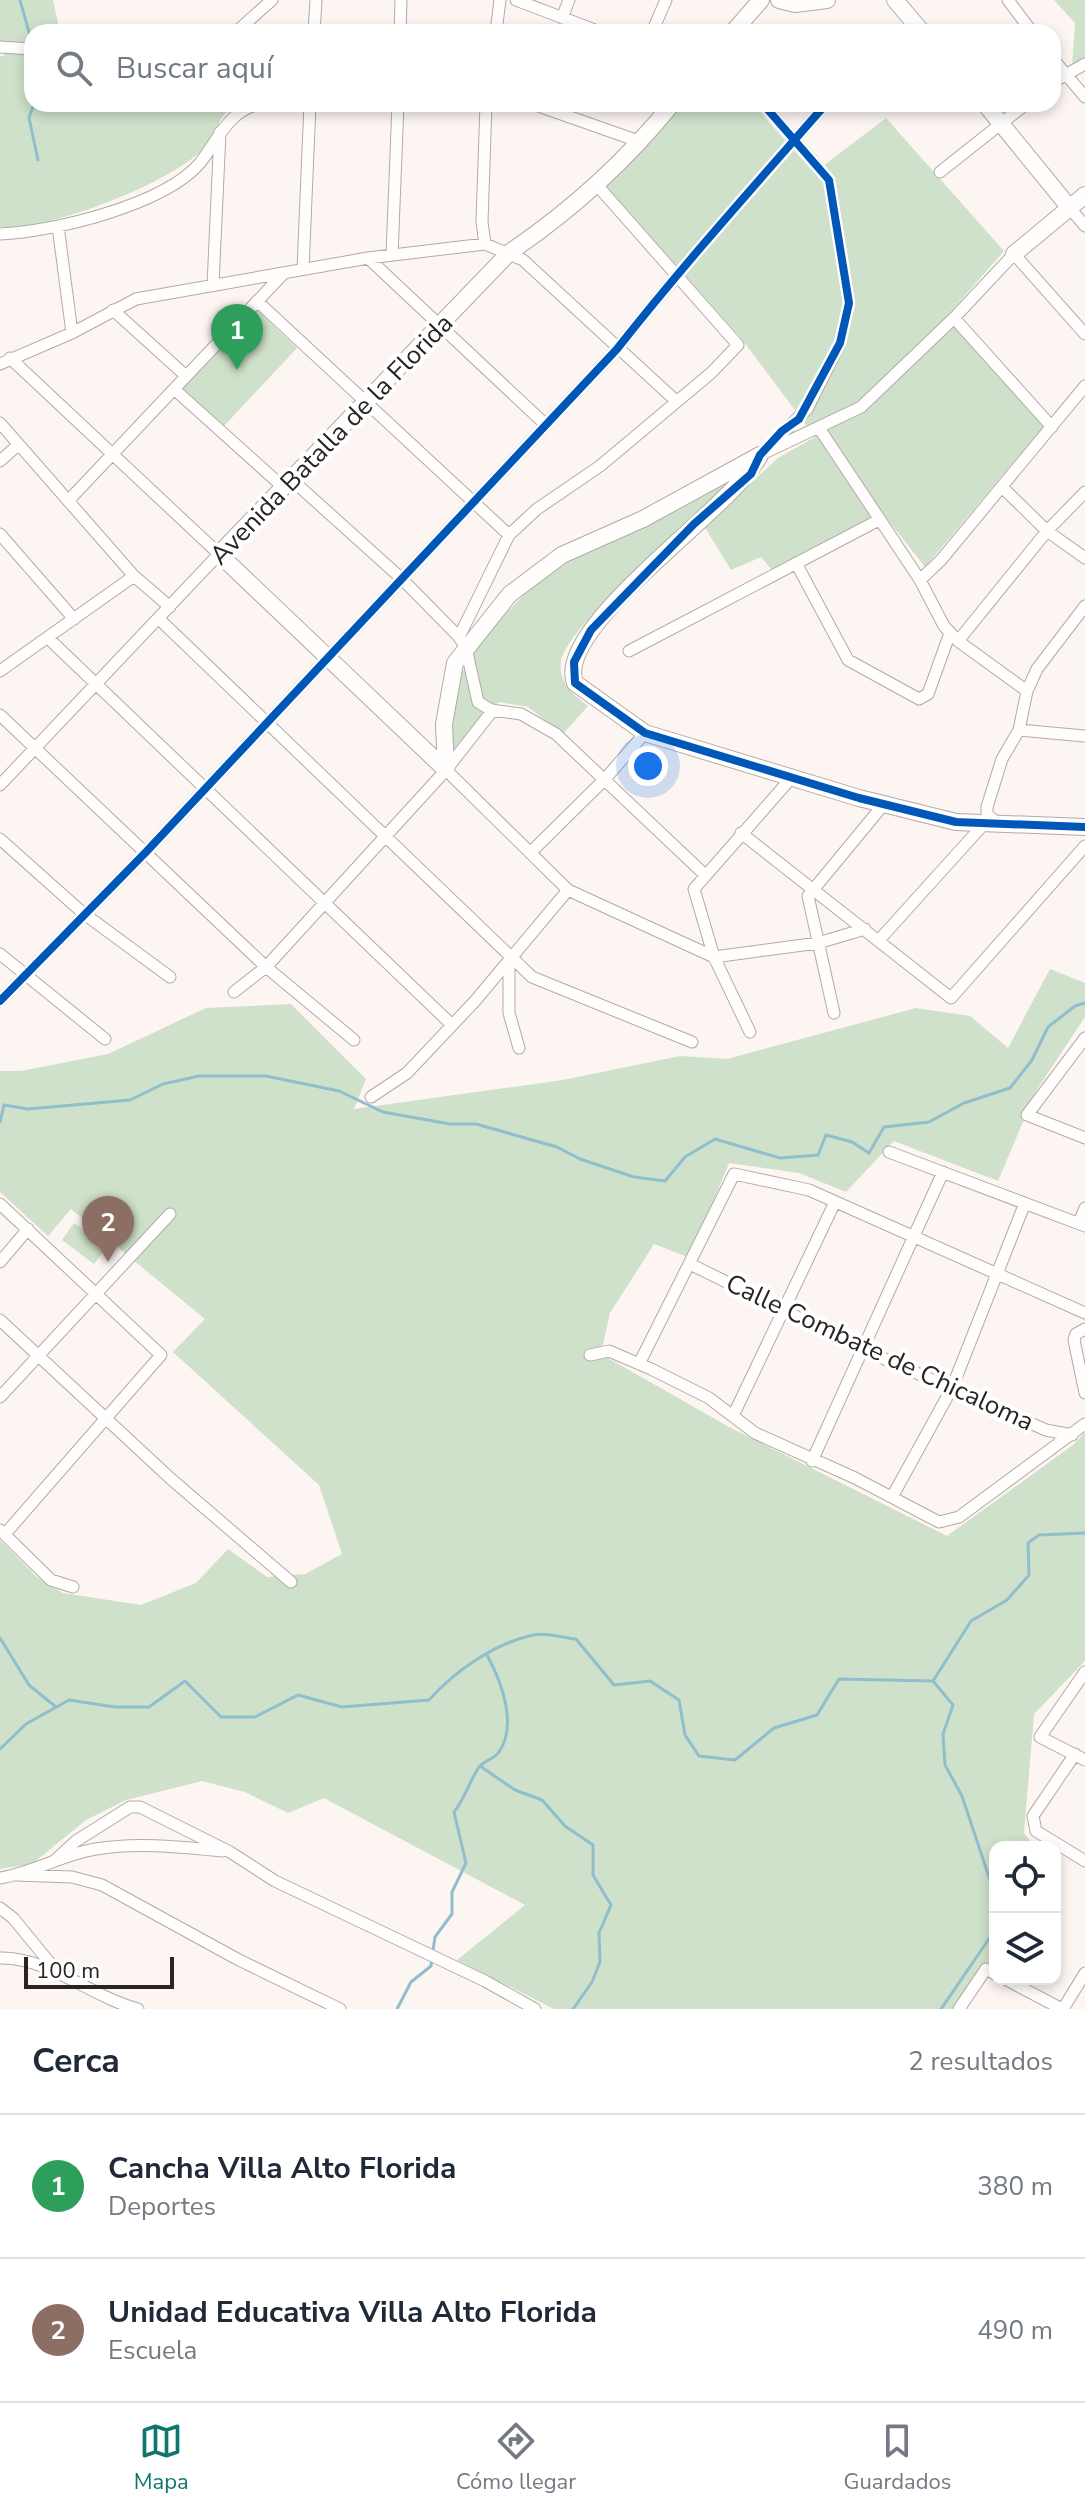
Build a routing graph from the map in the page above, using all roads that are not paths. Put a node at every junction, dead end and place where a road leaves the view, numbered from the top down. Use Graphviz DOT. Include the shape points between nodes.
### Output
graph roads {
  1 [pos="272,0"];
  2 [pos="316,0"];
  3 [pos="401,0"];
  4 [pos="500,0"];
  5 [pos="516,0"];
  6 [pos="569,0"];
  7 [pos="666,0"];
  8 [pos="761,0"];
  9 [pos="827,0"];
  10 [pos="895,0"];
  11 [pos="1008,0"];
  12 [pos="787,2"];
  13 [pos="562,18"];
  14 [pos="245,24"];
  15 [pos="314,24"];
  16 [pos="400,24"];
  17 [pos="497,24"];
  18 [pos="578,24"];
  19 [pos="656,24"];
  20 [pos="740,24"];
  21 [pos="915,24"];
  22 [pos="1026,24"];
  23 [pos="0,47"];
  24 [pos="24,48"];
  25 [pos="1085,64"];
  26 [pos="1061,69"];
  27 [pos="1064,73"];
  28 [pos="1061,75"];
  29 [pos="1085,97"];
  30 [pos="238,112"];
  31 [pos="310,112"];
  32 [pos="398,112"];
  33 [pos="486,112"];
  34 [pos="556,112"];
  35 [pos="665,112"];
  36 [pos="770,112"];
  37 [pos="819,112"];
  38 [pos="993,112"];
  39 [pos="1016,112"];
  40 [pos="1003,123"];
  41 [pos="220,131"];
  42 [pos="794,140"];
  43 [pos="641,142"];
  44 [pos="940,172"];
  45 [pos="596,184"];
  46 [pos="1085,195"];
  47 [pos="1069,207"];
  48 [pos="58,226"];
  49 [pos="1085,226"];
  50 [pos="0,234"];
  51 [pos="485,244"];
  52 [pos="510,252"];
  53 [pos="1014,254"];
  54 [pos="392,255"];
  55 [pos="368,258"];
  56 [pos="303,269"];
  57 [pos="284,273"];
  58 [pos="675,276"];
  59 [pos="213,285"];
  60 [pos="257,301"];
  61 [pos="113,310"];
  62 [pos="954,318"];
  63 [pos="440,325"];
  64 [pos="72,333"];
  65 [pos="1085,334"];
  66 [pos="617,349"];
  67 [pos="5,361"];
  68 [pos="186,376"];
  69 [pos="1085,386"];
  70 [pos="174,389"];
  71 [pos="366,401"];
  72 [pos="676,401"];
  73 [pos="0,423"];
  74 [pos="546,425"];
  75 [pos="1052,427"];
  76 [pos="819,428"];
  77 [pos="18,445"];
  78 [pos="112,455"];
  79 [pos="760,455"];
  80 [pos="0,461"];
  81 [pos="287,483"];
  82 [pos="1002,487"];
  83 [pos="1085,492"];
  84 [pos="69,500"];
  85 [pos="473,502"];
  86 [pos="879,520"];
  87 [pos="1047,531"];
  88 [pos="0,534"];
  89 [pos="509,535"];
  90 [pos="219,554"];
  91 [pos="1085,558"];
  92 [pos="796,563"];
  93 [pos="134,576"];
  94 [pos="402,579"];
  95 [pos="920,580"];
  96 [pos="1085,606"];
  97 [pos="170,607"];
  98 [pos="74,619"];
  99 [pos="159,619"];
  100 [pos="954,637"];
  101 [pos="48,638"];
  102 [pos="463,642"];
  103 [pos="629,651"];
  104 [pos="329,656"];
  105 [pos="0,670"];
  106 [pos="98,684"];
  107 [pos="1027,691"];
  108 [pos="493,710"];
  109 [pos="0,715"];
  110 [pos="267,722"];
  111 [pos="1019,730"];
  112 [pos="645,733"];
  113 [pos="1085,736"];
  114 [pos="37,749"];
  115 [pos="446,770"];
  116 [pos="793,776"];
  117 [pos="605,779"];
  118 [pos="0,785"];
  119 [pos="206,788"];
  120 [pos="884,804"];
  121 [pos="983,825"];
  122 [pos="1001,825"];
  123 [pos="1085,827"];
  124 [pos="741,833"];
  125 [pos="386,835"];
  126 [pos="0,839"];
  127 [pos="1085,846"];
  128 [pos="146,852"];
  129 [pos="530,853"];
  130 [pos="704,874"];
  131 [pos="812,889"];
  132 [pos="568,890"];
  133 [pos="325,901"];
  134 [pos="83,913"];
  135 [pos="865,929"];
  136 [pos="880,939"];
  137 [pos="818,943"];
  138 [pos="0,954"];
  139 [pos="509,956"];
  140 [pos="714,957"];
  141 [pos="266,967"];
  142 [pos="24,976"];
  143 [pos="170,977"];
  144 [pos="234,992"];
  145 [pos="0,1001"];
  146 [pos="834,1013"];
  147 [pos="451,1024"];
  148 [pos="750,1032"];
  149 [pos="1085,1038"];
  150 [pos="105,1039"];
  151 [pos="354,1040"];
  152 [pos="692,1042"];
  153 [pos="519,1048"];
  154 [pos="371,1097"];
  155 [pos="1085,1138"];
  156 [pos="889,1152"];
  157 [pos="943,1172"];
  158 [pos="835,1202"];
  159 [pos="1025,1203"];
  160 [pos="0,1204"];
  161 [pos="1085,1208"];
  162 [pos="170,1214"];
  163 [pos="1082,1224"];
  164 [pos="28,1229"];
  165 [pos="913,1237"];
  166 [pos="0,1262"];
  167 [pos="690,1264"];
  168 [pos="996,1276"];
  169 [pos="97,1294"];
  170 [pos="784,1308"];
  171 [pos="1085,1313"];
  172 [pos="0,1320"];
  173 [pos="1085,1329"];
  174 [pos="862,1349"];
  175 [pos="38,1354"];
  176 [pos="590,1355"];
  177 [pos="639,1364"];
  178 [pos="952,1388"];
  179 [pos="1085,1393"];
  180 [pos="0,1397"];
  181 [pos="105,1416"];
  182 [pos="733,1416"];
  183 [pos="1085,1424"];
  184 [pos="1072,1435"];
  185 [pos="812,1461"];
  186 [pos="892,1497"];
  187 [pos="2,1532"];
  188 [pos="288,1563"];
  189 [pos="276,1569"];
  190 [pos="291,1582"];
  191 [pos="73,1587"];
  192 [pos="1085,1672"];
  193 [pos="1080,1757"];
  194 [pos="230,1852"];
  195 [pos="1085,1861"];
  196 [pos="53,1862"];
  197 [pos="16,1875"];
  198 [pos="0,1878"];
  199 [pos="0,1908"];
  200 [pos="0,1958"];
  201 [pos="989,1971"];
  202 [pos="1085,1973"];
  203 [pos="59,1975"];
  204 [pos="1017,1985"];
  205 [pos="138,2009"];
  206 [pos="340,2009"];
  207 [pos="535,2009"];
  208 [pos="959,2009"];
  209 [pos="1063,2009"];
  1 -- 14 [label="street"];
  2 -- 15 [label="street"];
  3 -- 16 [label="street"];
  4 -- 17 [label="street"];
  5 -- 13 [label="street"];
  6 -- 13 [label="street"];
  7 -- 19 [label="street"];
  8 -- 20 [label="street"];
  9 -- 12 [label="street"];
  10 -- 21 [label="street"];
  11 -- 22 [label="street"];
  13 -- 18 [label="street"];
  23 -- 24 [label="street"];
  25 -- 27 [label="street"];
  26 -- 27 [label="street"];
  27 -- 28 [label="street"];
  27 -- 29 [label="street"];
  30 -- 41 [label="street"];
  31 -- 56 [label="street"];
  32 -- 54 [label="street"];
  33 -- 51 [label="street"];
  34 -- 43 [label="street"];
  35 -- 43 [label="street, Avenida Batalla de la Florida"];
  36 -- 42 [label="street"];
  37 -- 42 [label="street"];
  38 -- 40 [label="street"];
  39 -- 40 [label="street"];
  40 -- 44 [label="street"];
  40 -- 47 [label="street"];
  41 -- 48 [label="street" via="198,165 170,184 119,211"];
  41 -- 59 [label="street"];
  42 -- 58 [label="street"];
  42 -- 79 [label="street" via="829,180 848,291 846,324 807,409"];
  43 -- 45 [label="street, Avenida Batalla de la Florida"];
  45 -- 52 [label="street, Avenida Batalla de la Florida" via="554,223"];
  45 -- 58 [label="street"];
  46 -- 47 [label="street"];
  47 -- 49 [label="street"];
  47 -- 53 [label="street"];
  48 -- 50 [label="street"];
  48 -- 64 [label="street"];
  51 -- 52 [label="street"];
  51 -- 54 [label="street"];
  52 -- 63 [label="street, Avenida Batalla de la Florida"];
  52 -- 66 [label="street"];
  53 -- 62 [label="street"];
  53 -- 65 [label="street"];
  54 -- 55 [label="street"];
  55 -- 56 [label="street"];
  55 -- 63 [label="street"];
  56 -- 57 [label="street"];
  57 -- 59 [label="street"];
  57 -- 60 [label="street"];
  58 -- 66 [label="street"];
  58 -- 72 [label="street" via="738,345"];
  59 -- 61 [label="street" via="136,299"];
  60 -- 68 [label="street"];
  60 -- 71 [label="street"];
  61 -- 64 [label="street"];
  61 -- 68 [label="street"];
  62 -- 75 [label="street"];
  62 -- 76 [label="street" via="861,407"];
  63 -- 71 [label="street, Avenida Batalla de la Florida"];
  63 -- 74 [label="street"];
  64 -- 67 [label="street"];
  66 -- 72 [label="street"];
  66 -- 74 [label="street"];
  67 -- 78 [label="street"];
  68 -- 70 [label="street"];
  69 -- 75 [label="street"];
  70 -- 78 [label="street"];
  70 -- 81 [label="street"];
  71 -- 81 [label="street, Avenida Batalla de la Florida"];
  71 -- 85 [label="street"];
  72 -- 89 [label="street"];
  73 -- 77 [label="street"];
  74 -- 85 [label="street"];
  75 -- 82 [label="street"];
  76 -- 79 [label="street"];
  76 -- 86 [label="street"];
  77 -- 80 [label="street"];
  77 -- 84 [label="street"];
  78 -- 84 [label="street"];
  78 -- 90 [label="street"];
  79 -- 102 [label="street" via="643,519 562,555 510,594"];
  79 -- 112 [label="street" via="751,474 591,630 574,662 572,674 585,692"];
  81 -- 90 [label="street, Avenida Batalla de la Florida"];
  81 -- 94 [label="street"];
  82 -- 87 [label="street"];
  82 -- 95 [label="street"];
  83 -- 87 [label="street"];
  84 -- 93 [label="street"];
  85 -- 89 [label="street"];
  85 -- 94 [label="street"];
  86 -- 92 [label="street"];
  86 -- 95 [label="street"];
  87 -- 91 [label="street"];
  87 -- 100 [label="street"];
  88 -- 98 [label="street"];
  89 -- 102 [label="street"];
  90 -- 97 [label="street, Avenida Batalla de la Florida"];
  90 -- 104 [label="street"];
  92 -- 100 [label="street" via="848,660 919,699 928,694"];
  92 -- 103 [label="street"];
  93 -- 97 [label="street"];
  93 -- 98 [label="street"];
  94 -- 102 [label="street"];
  94 -- 104 [label="street"];
  95 -- 100 [label="street"];
  96 -- 107 [label="street" via="1037,669"];
  97 -- 99 [label="street, Avenida Batalla de la Florida"];
  98 -- 101 [label="street"];
  99 -- 106 [label="street, Avenida Batalla de la Florida"];
  99 -- 110 [label="street"];
  100 -- 107 [label="street"];
  101 -- 105 [label="street"];
  101 -- 106 [label="street"];
  102 -- 108 [label="street" via="478,702"];
  102 -- 115 [label="street" via="444,724"];
  104 -- 110 [label="street"];
  104 -- 115 [label="street"];
  106 -- 114 [label="street, Avenida Batalla de la Florida"];
  106 -- 119 [label="street"];
  107 -- 111 [label="street"];
  108 -- 115 [label="street"];
  108 -- 117 [label="street" via="538,721"];
  109 -- 114 [label="street"];
  110 -- 119 [label="street"];
  110 -- 125 [label="street"];
  111 -- 113 [label="street"];
  111 -- 122 [label="street" via="1002,759 987,807 991,819"];
  112 -- 116 [label="street"];
  112 -- 117 [label="street"];
  114 -- 118 [label="street, Avenida Batalla de la Florida"];
  114 -- 128 [label="street"];
  115 -- 125 [label="street"];
  115 -- 129 [label="street"];
  116 -- 120 [label="street"];
  116 -- 124 [label="street"];
  117 -- 129 [label="street"];
  117 -- 130 [label="street"];
  119 -- 128 [label="street"];
  119 -- 133 [label="street"];
  120 -- 121 [label="street"];
  120 -- 131 [label="street"];
  121 -- 122 [label="street"];
  121 -- 136 [label="street"];
  122 -- 123 [label="street"];
  124 -- 130 [label="street"];
  124 -- 131 [label="street"];
  125 -- 133 [label="street"];
  125 -- 139 [label="street"];
  126 -- 134 [label="street"];
  127 -- 136 [label="street" via="951,998"];
  128 -- 134 [label="street"];
  128 -- 141 [label="street"];
  129 -- 132 [label="street"];
  130 -- 140 [label="street" via="694,889"];
  131 -- 135 [label="street"];
  131 -- 137 [label="street" via="808,896"];
  132 -- 139 [label="street"];
  132 -- 140 [label="street"];
  133 -- 141 [label="street"];
  133 -- 147 [label="street"];
  134 -- 142 [label="street"];
  134 -- 143 [label="street"];
  135 -- 136 [label="street"];
  135 -- 137 [label="street"];
  137 -- 140 [label="street"];
  137 -- 146 [label="street"];
  138 -- 142 [label="street"];
  139 -- 147 [label="street"];
  139 -- 152 [label="street" via="532,977"];
  139 -- 153 [label="street" via="509,1013"];
  140 -- 148 [label="street"];
  141 -- 144 [label="street"];
  141 -- 151 [label="street"];
  142 -- 145 [label="street"];
  142 -- 150 [label="street" via="37,981"];
  147 -- 154 [label="street" via="407,1073"];
  149 -- 155 [label="street" via="1027,1115"];
  156 -- 157 [label="street"];
  157 -- 159 [label="street"];
  157 -- 165 [label="street"];
  158 -- 165 [label="street"];
  158 -- 167 [label="street" via="809,1190 734,1174"];
  158 -- 170 [label="street"];
  159 -- 163 [label="street"];
  159 -- 168 [label="street"];
  160 -- 164 [label="street"];
  161 -- 163 [label="street"];
  162 -- 169 [label="street"];
  164 -- 166 [label="street"];
  164 -- 169 [label="street"];
  165 -- 168 [label="street"];
  165 -- 174 [label="street"];
  167 -- 170 [label="street, Calle Combate de Chicaloma"];
  167 -- 177 [label="street"];
  168 -- 171 [label="street"];
  168 -- 178 [label="street"];
  169 -- 175 [label="street"];
  169 -- 181 [label="street" via="161,1355"];
  170 -- 174 [label="street, Calle Combate de Chicaloma"];
  170 -- 182 [label="street"];
  172 -- 175 [label="street"];
  173 -- 179 [label="street" via="1076,1334 1074,1348"];
  174 -- 178 [label="street, Calle Combate de Chicaloma"];
  174 -- 185 [label="street"];
  175 -- 180 [label="street"];
  175 -- 181 [label="street"];
  176 -- 177 [label="street" via="609,1351"];
  177 -- 182 [label="street" via="709,1398"];
  178 -- 184 [label="street, Calle Combate de Chicaloma" via="1046,1430"];
  178 -- 186 [label="street"];
  181 -- 187 [label="street"];
  181 -- 189 [label="street"];
  182 -- 185 [label="street"];
  183 -- 184 [label="street"];
  184 -- 186 [label="street" via="949,1521 926,1518"];
  185 -- 186 [label="street"];
  187 -- 191 [label="street" via="51,1580"];
  188 -- 189 [label="street"];
  189 -- 190 [label="street"];
  192 -- 193 [label="street" via="1040,1737"];
  193 -- 195 [label="street" via="1033,1816 1036,1831"];
  194 -- 196 [label="street" via="126,1846"];
  194 -- 196 [label="street" via="140,1807 130,1807"];
  194 -- 207 [label="street" via="275,1881"];
  196 -- 197 [label="street"];
  197 -- 198 [label="street"];
  197 -- 206 [label="street" via="72,1877 102,1885"];
  199 -- 203 [label="street"];
  200 -- 203 [label="street" via="23,1960"];
  201 -- 208 [label="street"];
  202 -- 209 [label="street"];
  203 -- 205 [label="street"];
  204 -- 209 [label="street"];
}
